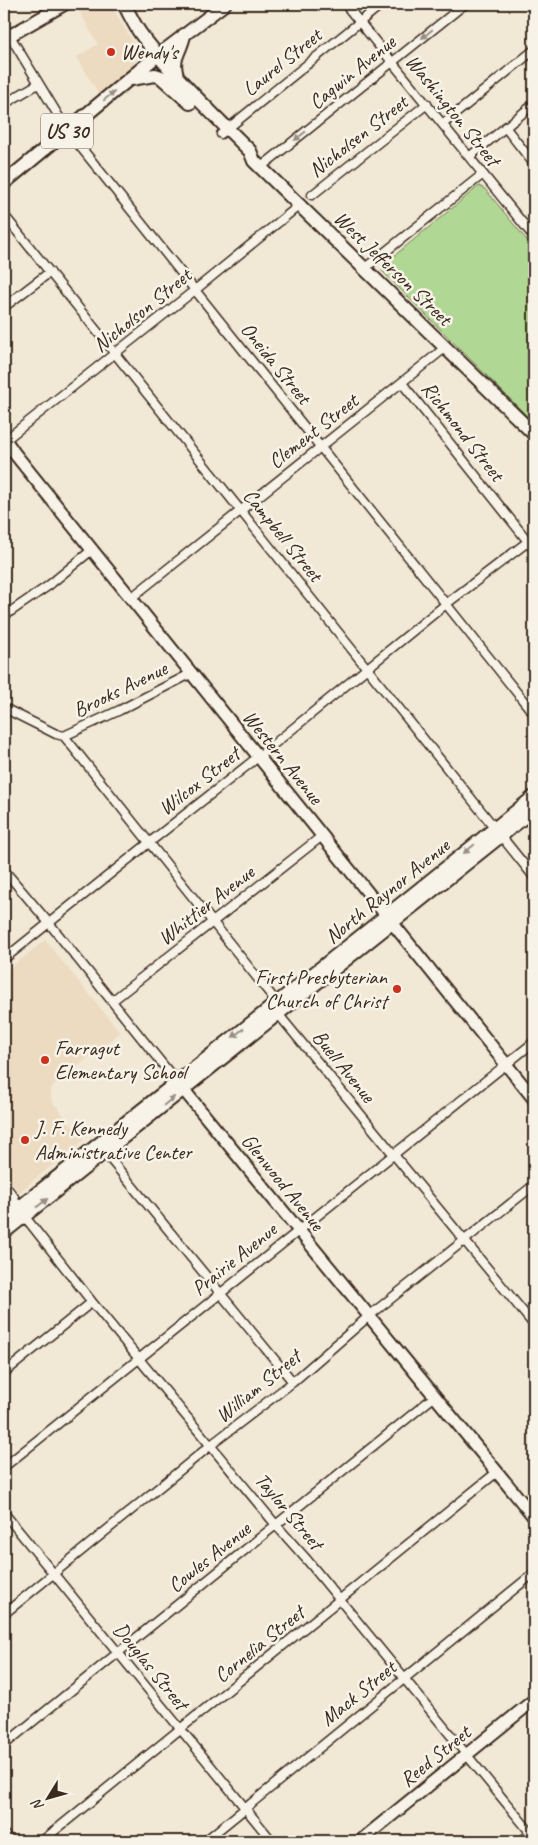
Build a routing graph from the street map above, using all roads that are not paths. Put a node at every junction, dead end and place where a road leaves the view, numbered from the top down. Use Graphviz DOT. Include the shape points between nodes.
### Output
graph roads {
  1 [pos="65,4"];
  2 [pos="124,4"];
  3 [pos="224,4"];
  4 [pos="346,4"];
  5 [pos="382,4"];
  6 [pos="465,4"];
  7 [pos="360,21"];
  8 [pos="6,34"];
  9 [pos="142,35"];
  10 [pos="184,35"];
  11 [pos="534,50"];
  12 [pos="158,55"];
  13 [pos="392,62"];
  14 [pos="178,78"];
  15 [pos="130,79"];
  16 [pos="38,84"];
  17 [pos="4,104"];
  18 [pos="426,104"];
  19 [pos="534,104"];
  20 [pos="443,124"];
  21 [pos="505,127"];
  22 [pos="67,130"];
  23 [pos="224,131"];
  24 [pos="469,157"];
  25 [pos="258,164"];
  26 [pos="534,164"];
  27 [pos="483,174"];
  28 [pos="4,182"];
  29 [pos="312,195"];
  30 [pos="300,204"];
  31 [pos="4,215"];
  32 [pos="534,238"];
  33 [pos="365,268"];
  34 [pos="50,272"];
  35 [pos="195,290"];
  36 [pos="4,307"];
  37 [pos="446,347"];
  38 [pos="116,354"];
  39 [pos="402,382"];
  40 [pos="534,434"];
  41 [pos="4,440"];
  42 [pos="321,447"];
  43 [pos="241,510"];
  44 [pos="531,539"];
  45 [pos="93,549"];
  46 [pos="534,549"];
  47 [pos="131,598"];
  48 [pos="446,604"];
  49 [pos="4,616"];
  50 [pos="368,668"];
  51 [pos="192,673"];
  52 [pos="4,708"];
  53 [pos="534,714"];
  54 [pos="64,736"];
  55 [pos="258,757"];
  56 [pos="534,796"];
  57 [pos="534,810"];
  58 [pos="498,833"];
  59 [pos="322,836"];
  60 [pos="150,842"];
  61 [pos="4,870"];
  62 [pos="534,877"];
  63 [pos="389,920"];
  64 [pos="214,922"];
  65 [pos="50,923"];
  66 [pos="4,959"];
  67 [pos="112,1000"];
  68 [pos="276,1010"];
  69 [pos="534,1042"];
  70 [pos="506,1064"];
  71 [pos="180,1085"];
  72 [pos="534,1099"];
  73 [pos="101,1148"];
  74 [pos="394,1154"];
  75 [pos="4,1184"];
  76 [pos="534,1184"];
  77 [pos="4,1194"];
  78 [pos="21,1212"];
  79 [pos="4,1219"];
  80 [pos="298,1230"];
  81 [pos="4,1233"];
  82 [pos="465,1240"];
  83 [pos="220,1294"];
  84 [pos="92,1302"];
  85 [pos="369,1316"];
  86 [pos="534,1325"];
  87 [pos="140,1359"];
  88 [pos="4,1373"];
  89 [pos="293,1382"];
  90 [pos="435,1396"];
  91 [pos="211,1445"];
  92 [pos="4,1466"];
  93 [pos="497,1472"];
  94 [pos="4,1513"];
  95 [pos="534,1517"];
  96 [pos="276,1525"];
  97 [pos="534,1573"];
  98 [pos="53,1574"];
  99 [pos="340,1600"];
  100 [pos="4,1614"];
  101 [pos="118,1654"];
  102 [pos="404,1678"];
  103 [pos="534,1700"];
  104 [pos="181,1730"];
  105 [pos="4,1745"];
  106 [pos="467,1755"];
  107 [pos="246,1809"];
  108 [pos="4,1834"];
  109 [pos="533,1834"];
  110 [pos="10,1841"];
  111 [pos="42,1841"];
  112 [pos="204,1841"];
  113 [pos="272,1841"];
  114 [pos="360,1841"];
  115 [pos="521,1841"];
  1 -- 8 [label="street"];
  2 -- 9 [label="main road"];
  3 -- 10 [label="street"];
  4 -- 7 [label="street, Washington Street"];
  5 -- 7 [label="street, Laurel Street"];
  6 -- 13 [label="street, Cagwin Avenue, one-way"];
  7 -- 13 [label="street, Washington Street"];
  7 -- 23 [label="street, Laurel Street"];
  8 -- 16 [label="street, Oneida Street"];
  9 -- 12 [label="main road"];
  9 -- 15 [label="main road" via="144,62"];
  10 -- 12 [label="street"];
  10 -- 14 [label="main road" via="174,59"];
  11 -- 20 [label="street"];
  12 -- 14 [label="main road"];
  12 -- 15 [label="main road, US 30"];
  13 -- 18 [label="street, Washington Street"];
  13 -- 25 [label="street, Cagwin Avenue, one-way"];
  14 -- 23 [label="main road"];
  22 -- 15 [label="main road, US 30, one-way"];
  15 -- 23 [label="main road" via="161,77"];
  16 -- 17 [label="street"];
  16 -- 22 [label="street, Oneida Street"];
  18 -- 20 [label="street, Washington Street"];
  18 -- 29 [label="street, Nicholsen Street"];
  19 -- 21 [label="street"];
  20 -- 24 [label="street, Washington Street"];
  21 -- 24 [label="street"];
  21 -- 26 [label="street"];
  22 -- 28 [label="main road, US 30"];
  22 -- 35 [label="street, Oneida Street"];
  23 -- 25 [label="main road, West Jefferson Street" via="244,156"];
  24 -- 27 [label="street, Washington Street"];
  25 -- 30 [label="main road, West Jefferson Street"];
  27 -- 32 [label="street, Washington Street"];
  27 -- 33 [label="street"];
  30 -- 33 [label="main road, West Jefferson Street"];
  30 -- 35 [label="street, Nicholson Street"];
  31 -- 34 [label="street, Campbell Street"];
  33 -- 37 [label="main road, West Jefferson Street"];
  34 -- 36 [label="street"];
  34 -- 38 [label="street, Campbell Street"];
  35 -- 38 [label="street, Nicholson Street"];
  35 -- 42 [label="street, Oneida Street"];
  37 -- 39 [label="street, Clement Street"];
  37 -- 40 [label="main road, West Jefferson Street"];
  38 -- 41 [label="street, Nicholson Street"];
  38 -- 43 [label="street, Campbell Street"];
  39 -- 42 [label="street, Clement Street"];
  39 -- 44 [label="street, Richmond Street"];
  41 -- 45 [label="street, Western Avenue"];
  42 -- 43 [label="street, Clement Street"];
  42 -- 48 [label="street, Oneida Street"];
  43 -- 47 [label="street, Clement Street"];
  43 -- 50 [label="street, Campbell Street"];
  44 -- 46 [label="street, Richmond Street"];
  44 -- 48 [label="street, Wilcox Street"];
  45 -- 47 [label="street, Western Avenue"];
  45 -- 49 [label="street"];
  47 -- 51 [label="street, Western Avenue"];
  48 -- 50 [label="street, Wilcox Street"];
  48 -- 53 [label="street, Oneida Street"];
  50 -- 55 [label="street, Wilcox Street"];
  50 -- 58 [label="street, Campbell Street"];
  51 -- 54 [label="street, Brooks Avenue"];
  51 -- 55 [label="street, Western Avenue"];
  52 -- 54 [label="street, Buell Avenue"];
  54 -- 60 [label="street, Buell Avenue"];
  55 -- 59 [label="street, Western Avenue"];
  55 -- 60 [label="street, Wilcox Street"];
  56 -- 58 [label="street, North Raynor Avenue"];
  57 -- 58 [label="street, North Raynor Avenue"];
  58 -- 62 [label="street, Campbell Street"];
  58 -- 63 [label="street, North Raynor Avenue"];
  59 -- 63 [label="street, Western Avenue"];
  59 -- 64 [label="street, Whittier Avenue"];
  60 -- 64 [label="street, Buell Avenue"];
  60 -- 65 [label="street, Wilcox Street"];
  61 -- 65 [label="street, Glenwood Avenue"];
  63 -- 68 [label="street, North Raynor Avenue"];
  63 -- 70 [label="street, Western Avenue"];
  64 -- 67 [label="street, Whittier Avenue"];
  64 -- 68 [label="street, Buell Avenue" via="271,995"];
  65 -- 66 [label="street, Wilcox Street"];
  65 -- 67 [label="street, Glenwood Avenue"];
  67 -- 71 [label="street, Glenwood Avenue"];
  68 -- 71 [label="street, North Raynor Avenue"];
  68 -- 74 [label="street, Buell Avenue"];
  69 -- 70 [label="street, Prairie Avenue"];
  70 -- 72 [label="street, Western Avenue"];
  70 -- 74 [label="street, Prairie Avenue"];
  71 -- 73 [label="street, North Raynor Avenue"];
  71 -- 80 [label="street, Glenwood Avenue"];
  73 -- 78 [label="street, North Raynor Avenue"];
  73 -- 83 [label="street"];
  74 -- 80 [label="street, Prairie Avenue"];
  74 -- 82 [label="street, Buell Avenue"];
  75 -- 78 [label="street, Taylor Street"];
  76 -- 82 [label="street, William Street"];
  77 -- 78 [label="street, Taylor Street"];
  78 -- 79 [label="street, North Raynor Avenue"];
  78 -- 81 [label="street, North Raynor Avenue"];
  78 -- 84 [label="street, Taylor Street"];
  80 -- 83 [label="street, Prairie Avenue"];
  80 -- 85 [label="street, Glenwood Avenue"];
  82 -- 85 [label="street, William Street"];
  82 -- 86 [label="street, Buell Avenue"];
  83 -- 87 [label="street, Prairie Avenue"];
  83 -- 89 [label="street"];
  84 -- 87 [label="street, Taylor Street"];
  84 -- 88 [label="street"];
  85 -- 89 [label="street, William Street"];
  85 -- 90 [label="street, Glenwood Avenue"];
  87 -- 91 [label="street, Taylor Street"];
  87 -- 92 [label="street, Prairie Avenue"];
  89 -- 91 [label="street, William Street"];
  90 -- 93 [label="street, Glenwood Avenue"];
  90 -- 96 [label="street, Cowles Avenue"];
  91 -- 96 [label="street, Taylor Street"];
  91 -- 98 [label="street, William Street"];
  93 -- 95 [label="street, Glenwood Avenue"];
  93 -- 99 [label="street, Cornelia Street"];
  94 -- 98 [label="street, Douglas Street"];
  96 -- 99 [label="street, Taylor Street"];
  96 -- 101 [label="street, Cowles Avenue"];
  97 -- 102 [label="street, Mack Street"];
  98 -- 100 [label="street, William Street"];
  98 -- 101 [label="street, Douglas Street"];
  99 -- 102 [label="street, Taylor Street"];
  99 -- 104 [label="street, Cornelia Street"];
  101 -- 104 [label="street, Douglas Street"];
  101 -- 105 [label="street, Cowles Avenue"];
  102 -- 106 [label="street, Taylor Street"];
  102 -- 107 [label="street, Mack Street"];
  103 -- 106 [label="street, Reed Street"];
  104 -- 107 [label="street, Douglas Street"];
  104 -- 111 [label="street, Cornelia Street"];
  106 -- 109 [label="street, Taylor Street"];
  106 -- 114 [label="street, Reed Street"];
  107 -- 112 [label="street, Mack Street"];
  107 -- 113 [label="street, Douglas Street"];
  108 -- 110 [label="street"];
  109 -- 115 [label="street"];
}
